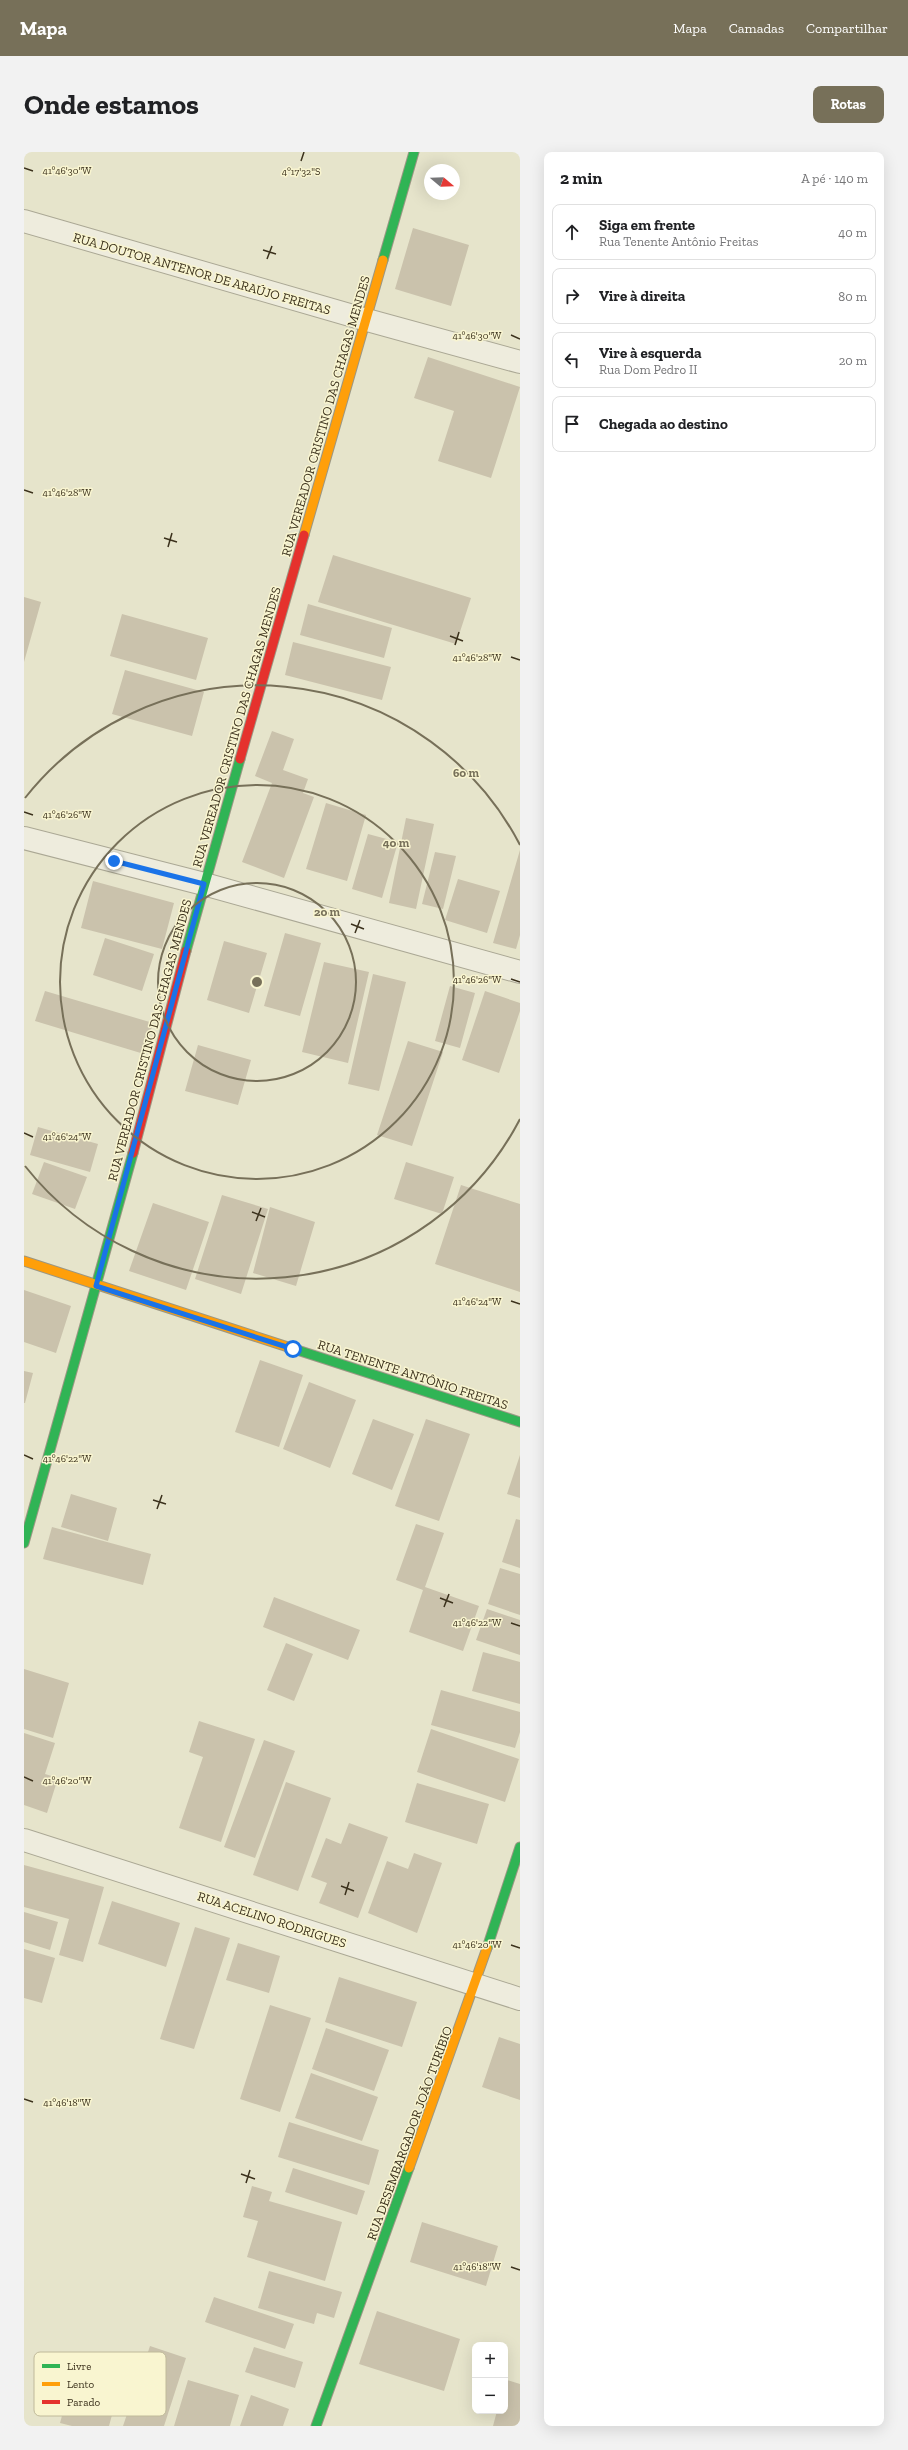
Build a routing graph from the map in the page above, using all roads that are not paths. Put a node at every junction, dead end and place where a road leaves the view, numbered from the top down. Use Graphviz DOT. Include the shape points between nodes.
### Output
graph roads {
  1 [pos="414,152"];
  2 [pos="24,222"];
  3 [pos="366,320"];
  4 [pos="520,362"];
  5 [pos="24,838"];
  6 [pos="204,884"];
  7 [pos="520,972"];
  8 [pos="24,1261"];
  9 [pos="96,1286"];
  10 [pos="520,1422"];
  11 [pos="24,1543"];
  12 [pos="24,1840"];
  13 [pos="520,1847"];
  14 [pos="476,1984"];
  15 [pos="520,1999"];
  16 [pos="316,2426"];
  1 -- 3 [label="street, RUA VEREADOR CRISTINO DAS CHAGAS MENDES"];
  2 -- 3 [label="street, RUA DOUTOR ANTENOR DE ARAÚJO FREITAS"];
  3 -- 4 [label="street, RUA DOUTOR ANTENOR DE ARAÚJO FREITAS"];
  3 -- 6 [label="street, RUA VEREADOR CRISTINO DAS CHAGAS MENDES"];
  5 -- 6 [label="street"];
  6 -- 7 [label="street"];
  6 -- 9 [label="street, RUA VEREADOR CRISTINO DAS CHAGAS MENDES"];
  8 -- 9 [label="street, RUA TENENTE ANTÔNIO FREITAS"];
  9 -- 10 [label="street, RUA TENENTE ANTÔNIO FREITAS"];
  9 -- 11 [label="street, RUA VEREADOR CRISTINO DAS CHAGAS MENDES"];
  12 -- 14 [label="street, RUA ACELINO RODRIGUES"];
  13 -- 14 [label="street, RUA DESEMBARGADOR JOÃO TURÍBIO"];
  14 -- 15 [label="street, RUA ACELINO RODRIGUES"];
  14 -- 16 [label="street, RUA DESEMBARGADOR JOÃO TURÍBIO"];
}
